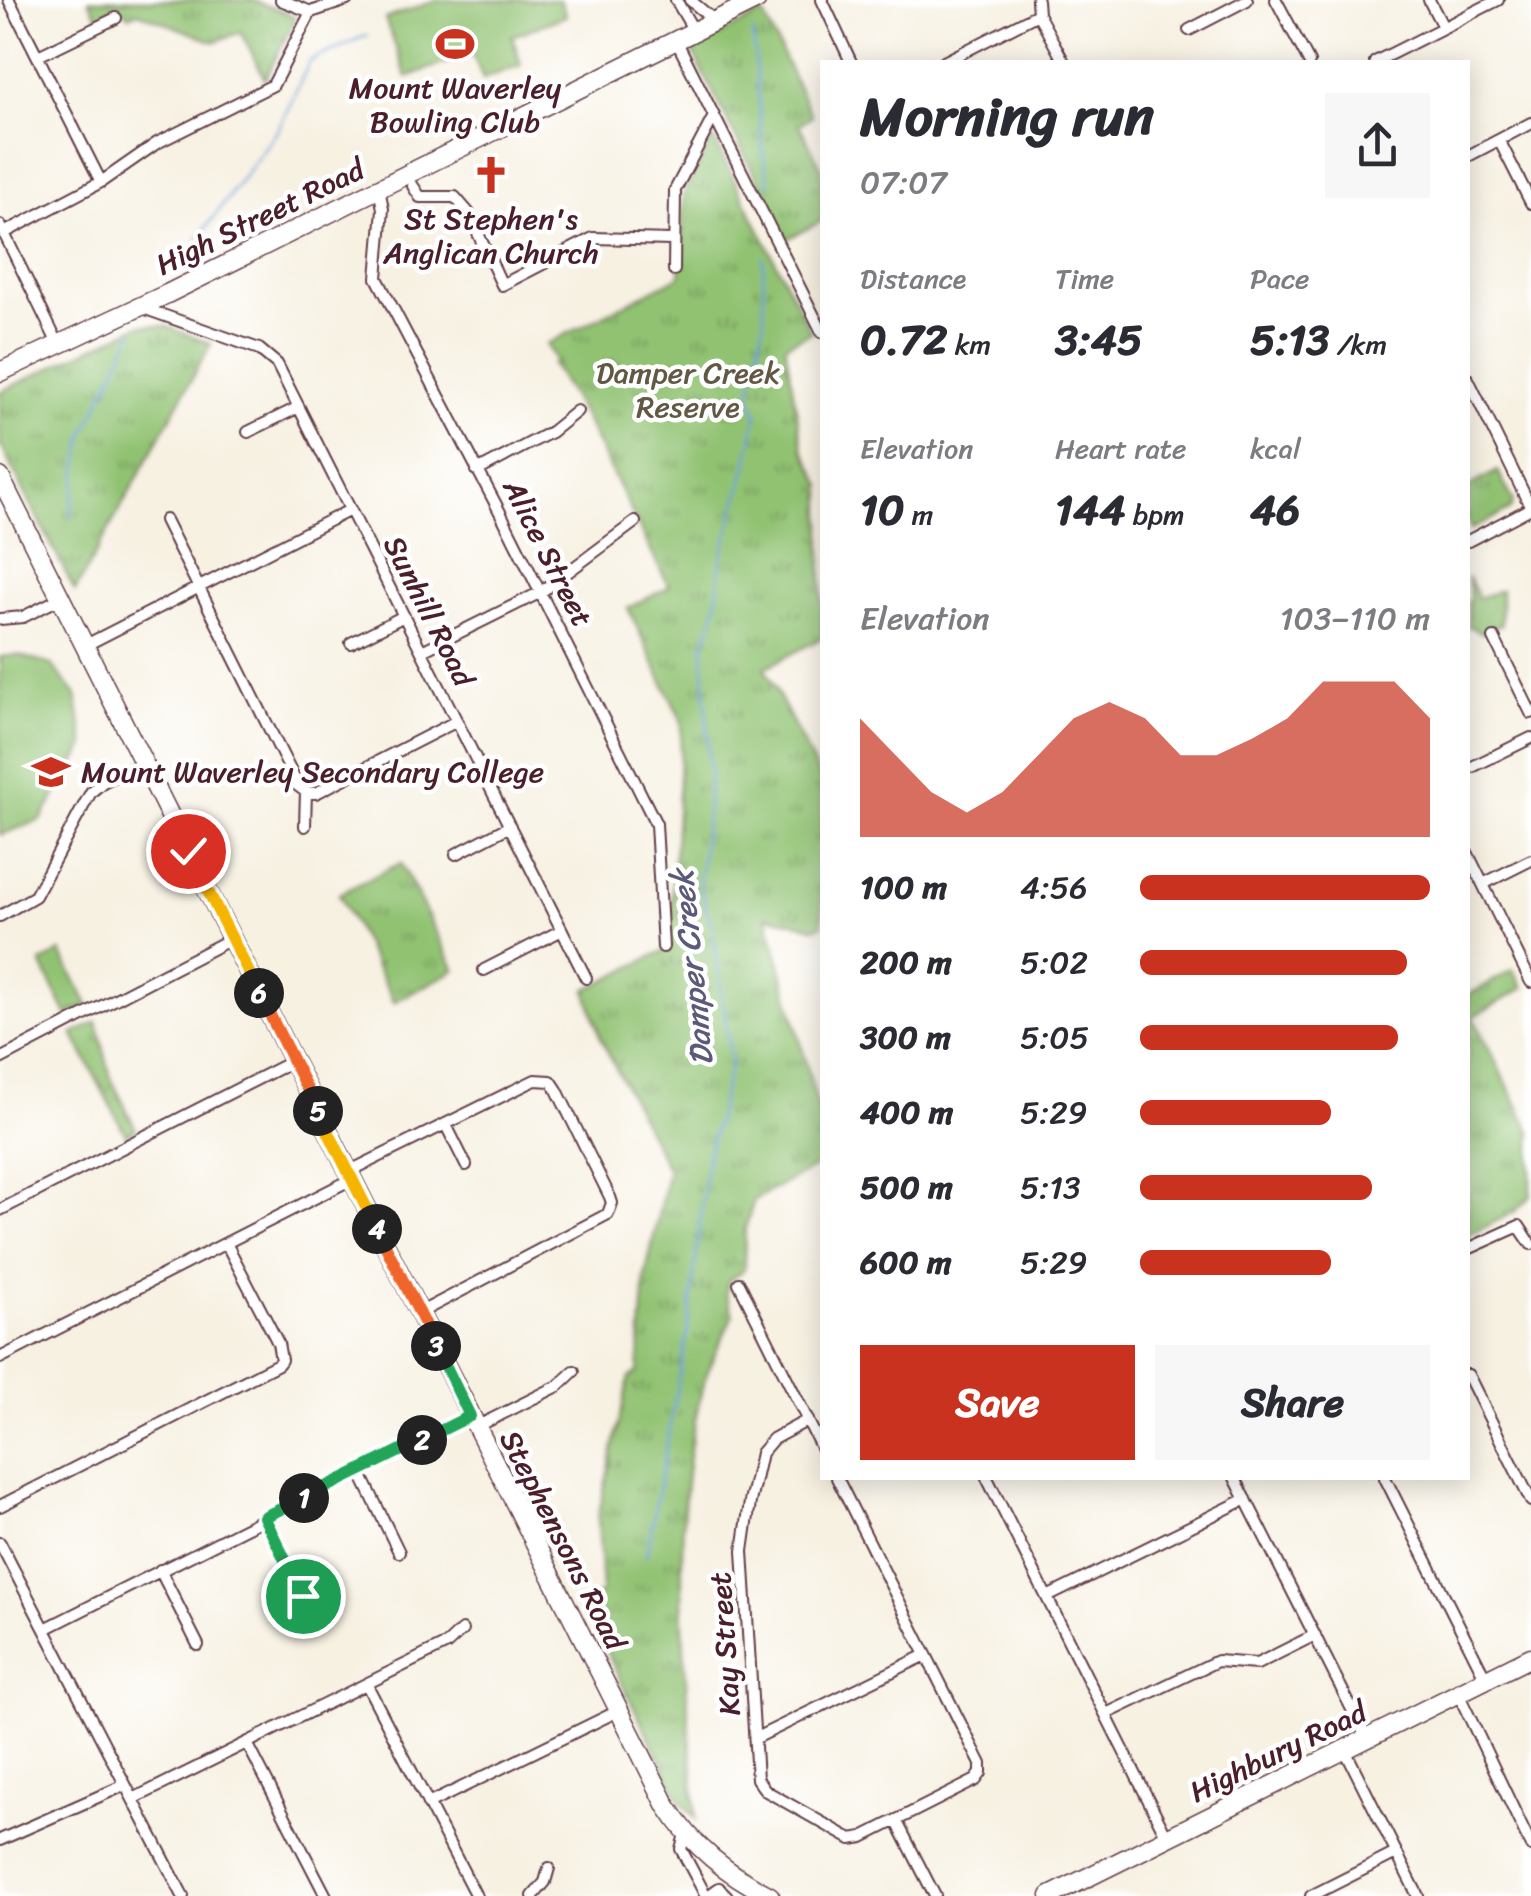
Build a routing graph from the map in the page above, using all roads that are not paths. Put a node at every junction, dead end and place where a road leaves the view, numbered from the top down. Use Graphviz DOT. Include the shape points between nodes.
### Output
graph roads {
  1 [pos="10,0"];
  2 [pos="282,0"];
  3 [pos="346,0"];
  4 [pos="676,0"];
  5 [pos="690,0"];
  6 [pos="757,0"];
  7 [pos="822,0"];
  8 [pos="1038,0"];
  9 [pos="1247,0"];
  10 [pos="1276,0"];
  11 [pos="1429,0"];
  12 [pos="1498,0"];
  13 [pos="312,12"];
  14 [pos="1038,14"];
  15 [pos="116,18"];
  16 [pos="715,21"];
  17 [pos="1443,27"];
  18 [pos="1190,30"];
  19 [pos="694,31"];
  20 [pos="676,40"];
  21 [pos="38,56"];
  22 [pos="851,60"];
  23 [pos="948,60"];
  24 [pos="1063,60"];
  25 [pos="1308,60"];
  26 [pos="1379,60"];
  27 [pos="714,116"];
  28 [pos="1531,123"];
  29 [pos="1499,140"];
  30 [pos="1470,155"];
  31 [pos="101,182"];
  32 [pos="413,186"];
  33 [pos="379,188"];
  34 [pos="1531,203"];
  35 [pos="2,229"];
  36 [pos="672,240"];
  37 [pos="674,270"];
  38 [pos="167,294"];
  39 [pos="140,307"];
  40 [pos="177,320"];
  41 [pos="820,328"];
  42 [pos="59,346"];
  43 [pos="0,372"];
  44 [pos="1470,383"];
  45 [pos="299,407"];
  46 [pos="577,411"];
  47 [pos="248,432"];
  48 [pos="476,471"];
  49 [pos="0,476"];
  50 [pos="1531,508"];
  51 [pos="350,510"];
  52 [pos="164,520"];
  53 [pos="636,522"];
  54 [pos="1470,540"];
  55 [pos="199,589"];
  56 [pos="541,592"];
  57 [pos="61,598"];
  58 [pos="404,616"];
  59 [pos="0,619"];
  60 [pos="1494,638"];
  61 [pos="351,643"];
  62 [pos="84,646"];
  63 [pos="422,651"];
  64 [pos="1531,712"];
  65 [pos="457,721"];
  66 [pos="1531,738"];
  67 [pos="144,763"];
  68 [pos="1470,768"];
  69 [pos="306,792"];
  70 [pos="306,826"];
  71 [pos="510,826"];
  72 [pos="456,854"];
  73 [pos="1470,858"];
  74 [pos="1531,860"];
  75 [pos="1483,884"];
  76 [pos="0,916"];
  77 [pos="562,930"];
  78 [pos="232,939"];
  79 [pos="664,947"];
  80 [pos="484,970"];
  81 [pos="1529,974"];
  82 [pos="586,978"];
  83 [pos="0,1059"];
  84 [pos="292,1061"];
  85 [pos="446,1124"];
  86 [pos="466,1165"];
  87 [pos="350,1176"];
  88 [pos="0,1210"];
  89 [pos="226,1243"];
  90 [pos="1531,1244"];
  91 [pos="1470,1248"];
  92 [pos="739,1283"];
  93 [pos="419,1313"];
  94 [pos="0,1358"];
  95 [pos="574,1371"];
  96 [pos="1470,1380"];
  97 [pos="808,1420"];
  98 [pos="473,1422"];
  99 [pos="820,1445"];
  100 [pos="360,1472"];
  101 [pos="838,1480"];
  102 [pos="989,1480"];
  103 [pos="1236,1480"];
  104 [pos="1386,1480"];
  105 [pos="1246,1499"];
  106 [pos="1531,1501"];
  107 [pos="0,1506"];
  108 [pos="264,1517"];
  109 [pos="0,1543"];
  110 [pos="399,1552"];
  111 [pos="160,1570"];
  112 [pos="303,1596"];
  113 [pos="1047,1597"];
  114 [pos="45,1629"];
  115 [pos="462,1630"];
  116 [pos="1315,1635"];
  117 [pos="198,1645"];
  118 [pos="926,1655"];
  119 [pos="1531,1657"];
  120 [pos="1486,1680"];
  121 [pos="367,1685"];
  122 [pos="1458,1694"];
  123 [pos="618,1710"];
  124 [pos="1106,1714"];
  125 [pos="756,1738"];
  126 [pos="1367,1738"];
  127 [pos="247,1743"];
  128 [pos="1344,1750"];
  129 [pos="125,1785"];
  130 [pos="132,1799"];
  131 [pos="428,1804"];
  132 [pos="896,1820"];
  133 [pos="685,1834"];
  134 [pos="1167,1837"];
  135 [pos="0,1840"];
  136 [pos="1531,1846"];
  137 [pos="1396,1854"];
  138 [pos="550,1868"];
  139 [pos="183,1896"];
  140 [pos="326,1896"];
  141 [pos="476,1896"];
  142 [pos="533,1896"];
  143 [pos="707,1896"];
  144 [pos="727,1896"];
  145 [pos="770,1896"];
  146 [pos="935,1896"];
  147 [pos="1050,1896"];
  148 [pos="1311,1896"];
  149 [pos="1418,1896"];
  1 -- 21 [label="street"];
  2 -- 13 [label="street"];
  3 -- 13 [label="street"];
  4 -- 19 [label="street"];
  5 -- 16 [label="street"];
  6 -- 16 [label="main road, High Street Road"];
  7 -- 22 [label="street"];
  8 -- 14 [label="street"];
  9 -- 18 [label="street"];
  10 -- 25 [label="street"];
  11 -- 17 [label="street"];
  12 -- 17 [label="street"];
  13 -- 31 [label="street" via="273,86 157,143"];
  14 -- 23 [label="street"];
  14 -- 24 [label="street"];
  15 -- 21 [label="street"];
  16 -- 19 [label="main road, High Street Road"];
  17 -- 26 [label="street"];
  19 -- 20 [label="main road, High Street Road"];
  20 -- 27 [label="street"];
  20 -- 33 [label="main road, High Street Road"];
  21 -- 31 [label="street"];
  27 -- 36 [label="street" via="675,190"];
  27 -- 41 [label="street"];
  28 -- 29 [label="street"];
  29 -- 30 [label="street"];
  29 -- 34 [label="street"];
  31 -- 35 [label="street"];
  32 -- 36 [label="street" via="420,197 456,198 502,284 593,238"];
  33 -- 38 [label="main road, High Street Road"];
  33 -- 48 [label="street, Alice Street" via="377,278"];
  35 -- 42 [label="street"];
  36 -- 37 [label="street"];
  38 -- 39 [label="main road, High Street Road"];
  38 -- 40 [label="street"];
  39 -- 40 [label="street, Sunhill Road"];
  39 -- 42 [label="main road, High Street Road"];
  40 -- 45 [label="street, Sunhill Road" via="259,349 277,364"];
  42 -- 43 [label="main road, High Street Road"];
  44 -- 50 [label="street"];
  45 -- 47 [label="street"];
  45 -- 51 [label="street, Sunhill Road"];
  46 -- 48 [label="street"];
  48 -- 56 [label="street, Alice Street"];
  49 -- 57 [label="main road, Stephensons Road"];
  50 -- 54 [label="street"];
  51 -- 55 [label="street"];
  51 -- 58 [label="street, Sunhill Road"];
  52 -- 55 [label="street"];
  53 -- 56 [label="street"];
  55 -- 62 [label="street"];
  55 -- 69 [label="street"];
  56 -- 63 [label="street"];
  56 -- 79 [label="street, Alice Street" via="656,824"];
  57 -- 59 [label="street" via="23,617"];
  57 -- 62 [label="main road, Stephensons Road"];
  58 -- 61 [label="street"];
  58 -- 63 [label="street, Sunhill Road"];
  60 -- 64 [label="street"];
  62 -- 67 [label="main road, Stephensons Road"];
  63 -- 65 [label="street, Sunhill Road"];
  65 -- 69 [label="street" via="316,794"];
  65 -- 71 [label="street, Sunhill Road"];
  66 -- 68 [label="street"];
  67 -- 76 [label="street" via="91,792 34,896"];
  67 -- 78 [label="main road, Stephensons Road"];
  69 -- 70 [label="street"];
  71 -- 72 [label="street"];
  71 -- 77 [label="street, Sunhill Road"];
  73 -- 75 [label="street"];
  74 -- 75 [label="street"];
  75 -- 81 [label="street"];
  77 -- 80 [label="street"];
  77 -- 82 [label="street, Sunhill Road"];
  78 -- 83 [label="street"];
  78 -- 84 [label="main road, Stephensons Road"];
  84 -- 87 [label="main road, Stephensons Road"];
  84 -- 88 [label="street"];
  85 -- 86 [label="street"];
  85 -- 87 [label="street"];
  85 -- 93 [label="street" via="536,1080 550,1081 612,1208"];
  87 -- 89 [label="street"];
  87 -- 93 [label="main road, Stephensons Road"];
  89 -- 94 [label="street"];
  89 -- 107 [label="street" via="278,1344 278,1364"];
  90 -- 91 [label="street" via="1513,1226"];
  92 -- 97 [label="street"];
  93 -- 98 [label="main road, Stephensons Road"];
  95 -- 98 [label="street" via="558,1386"];
  96 -- 106 [label="street"];
  97 -- 99 [label="street"];
  97 -- 125 [label="street, Kay Street" via="761,1453 750,1502 744,1550"];
  98 -- 100 [label="street"];
  98 -- 123 [label="main road, Stephensons Road"];
  100 -- 108 [label="street"];
  100 -- 110 [label="street"];
  101 -- 118 [label="street"];
  102 -- 113 [label="street"];
  103 -- 105 [label="street"];
  104 -- 120 [label="street"];
  105 -- 113 [label="street"];
  105 -- 116 [label="street"];
  108 -- 111 [label="street"];
  108 -- 112 [label="street"];
  109 -- 114 [label="street"];
  111 -- 114 [label="street"];
  111 -- 117 [label="street"];
  113 -- 124 [label="street"];
  114 -- 129 [label="street"];
  115 -- 121 [label="street"];
  116 -- 124 [label="street" via="1257,1664 1216,1661"];
  116 -- 126 [label="street"];
  118 -- 125 [label="street"];
  118 -- 132 [label="street" via="981,1773"];
  119 -- 120 [label="main road, Highbury Road"];
  120 -- 122 [label="main road, Highbury Road"];
  121 -- 127 [label="street"];
  121 -- 131 [label="street"];
  122 -- 126 [label="main road, Highbury Road"];
  122 -- 136 [label="street"];
  123 -- 131 [label="street"];
  123 -- 133 [label="main road, Stephensons Road"];
  124 -- 134 [label="street"];
  125 -- 132 [label="street, Kay Street" via="758,1779 766,1791 851,1840"];
  126 -- 128 [label="main road, Highbury Road"];
  127 -- 130 [label="street"];
  127 -- 140 [label="street"];
  128 -- 134 [label="main road, Highbury Road"];
  128 -- 137 [label="street"];
  129 -- 130 [label="street"];
  129 -- 135 [label="street"];
  130 -- 139 [label="street"];
  131 -- 141 [label="street"];
  132 -- 146 [label="street"];
  133 -- 143 [label="street" via="681,1848"];
  133 -- 145 [label="main road, Stephensons Road"];
  134 -- 147 [label="main road, Highbury Road"];
  137 -- 148 [label="street"];
  137 -- 149 [label="street"];
  138 -- 142 [label="street"];
  143 -- 144 [label="street" via="719,1888"];
}
